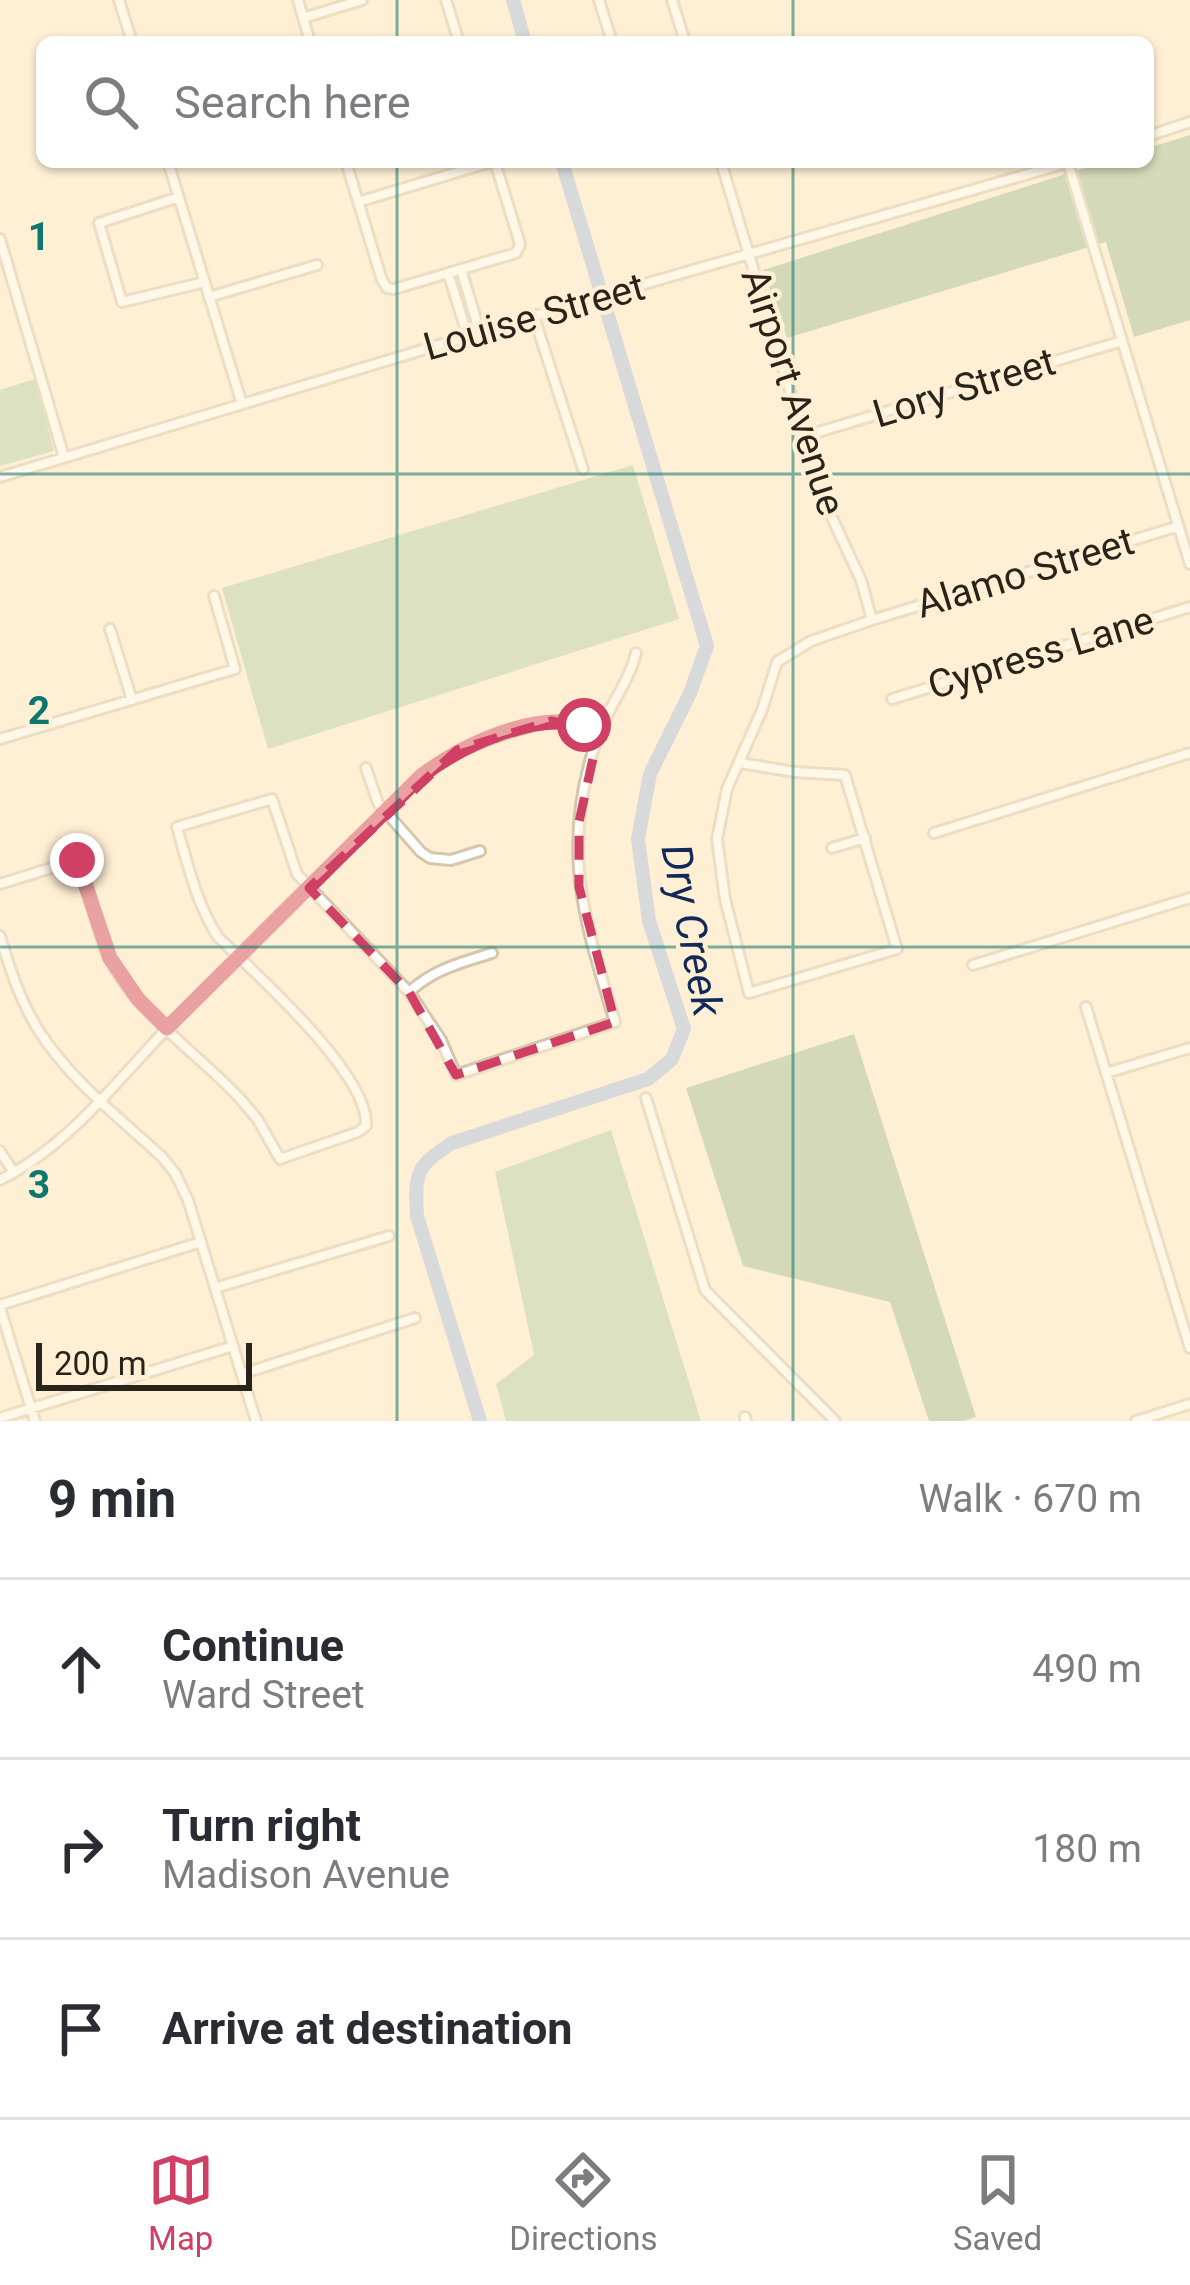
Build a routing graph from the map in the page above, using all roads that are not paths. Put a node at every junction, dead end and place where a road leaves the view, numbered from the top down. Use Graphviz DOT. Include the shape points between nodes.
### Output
graph roads {
  1 [pos="119,0"];
  2 [pos="298,0"];
  3 [pos="362,0"];
  4 [pos="446,0"];
  5 [pos="599,0"];
  6 [pos="672,0"];
  7 [pos="303,18"];
  8 [pos="130,36"];
  9 [pos="308,36"];
  10 [pos="457,36"];
  11 [pos="610,36"];
  12 [pos="683,36"];
  13 [pos="1190,122"];
  14 [pos="1154,134"];
  15 [pos="170,168"];
  16 [pos="348,168"];
  17 [pos="473,168"];
  18 [pos="495,168"];
  19 [pos="723,168"];
  20 [pos="1049,168"];
  21 [pos="1071,168"];
  22 [pos="179,197"];
  23 [pos="358,202"];
  24 [pos="0,239"];
  25 [pos="749,256"];
  26 [pos="317,266"];
  27 [pos="461,269"];
  28 [pos="448,273"];
  29 [pos="205,282"];
  30 [pos="209,297"];
  31 [pos="534,317"];
  32 [pos="480,333"];
  33 [pos="468,337"];
  34 [pos="1122,340"];
  35 [pos="242,404"];
  36 [pos="805,436"];
  37 [pos="64,458"];
  38 [pos="583,469"];
  39 [pos="0,477"];
  40 [pos="1178,526"];
  41 [pos="1190,564"];
  42 [pos="214,596"];
  43 [pos="1190,608"];
  44 [pos="872,620"];
  45 [pos="110,629"];
  46 [pos="636,652"];
  47 [pos="892,699"];
  48 [pos="132,700"];
  49 [pos="599,731"];
  50 [pos="0,739"];
  51 [pos="1190,753"];
  52 [pos="740,763"];
  53 [pos="367,767"];
  54 [pos="385,812"];
  55 [pos="934,832"];
  56 [pos="865,838"];
  57 [pos="832,848"];
  58 [pos="480,851"];
  59 [pos="0,884"];
  60 [pos="309,888"];
  61 [pos="1190,898"];
  62 [pos="0,936"];
  63 [pos="492,953"];
  64 [pos="238,956"];
  65 [pos="973,965"];
  66 [pos="409,992"];
  67 [pos="1086,1006"];
  68 [pos="167,1028"];
  69 [pos="1190,1048"];
  70 [pos="1106,1073"];
  71 [pos="646,1098"];
  72 [pos="99,1100"];
  73 [pos="0,1151"];
  74 [pos="14,1173"];
  75 [pos="0,1180"];
  76 [pos="388,1236"];
  77 [pos="201,1241"];
  78 [pos="215,1288"];
  79 [pos="0,1306"];
  80 [pos="415,1318"];
  81 [pos="233,1346"];
  82 [pos="1190,1348"];
  83 [pos="242,1374"];
  84 [pos="1190,1404"];
  85 [pos="31,1408"];
  86 [pos="0,1418"];
  87 [pos="35,1421"];
  88 [pos="256,1421"];
  89 [pos="835,1421"];
  90 [pos="1136,1421"];
  1 -- 8 [label="street"];
  2 -- 7 [label="street"];
  3 -- 7 [label="street"];
  4 -- 10 [label="street"];
  5 -- 11 [label="street"];
  6 -- 12 [label="street"];
  7 -- 9 [label="street"];
  13 -- 14 [label="street"];
  15 -- 22 [label="street"];
  16 -- 23 [label="street"];
  17 -- 23 [label="street"];
  18 -- 27 [label="street" via="520,244 515,253"];
  19 -- 25 [label="street, Airport Avenue"];
  20 -- 25 [label="street, Louise Street"];
  21 -- 34 [label="street"];
  22 -- 29 [label="street"];
  22 -- 29 [label="street" via="99,223 122,302"];
  23 -- 28 [label="street" via="387,288"];
  24 -- 37 [label="street"];
  25 -- 31 [label="street, Louise Street"];
  25 -- 36 [label="street, Airport Avenue"];
  26 -- 30 [label="street"];
  27 -- 28 [label="street"];
  27 -- 32 [label="street"];
  28 -- 33 [label="street"];
  29 -- 30 [label="street"];
  30 -- 35 [label="street"];
  31 -- 32 [label="street, Louise Street"];
  31 -- 38 [label="street"];
  32 -- 33 [label="street, Louise Street"];
  33 -- 35 [label="street, Louise Street"];
  34 -- 36 [label="street, Lory Street"];
  34 -- 40 [label="street"];
  35 -- 37 [label="street, Louise Street"];
  36 -- 44 [label="street, Airport Avenue"];
  37 -- 39 [label="street, Louise Street"];
  40 -- 41 [label="street"];
  40 -- 44 [label="street, Alamo Street"];
  42 -- 48 [label="street" via="236,669"];
  43 -- 47 [label="street, Cypress Lane"];
  44 -- 52 [label="street, Alamo Street" via="778,662"];
  45 -- 48 [label="street"];
  46 -- 49 [label="street"];
  48 -- 50 [label="street"];
  49 -- 54 [label="street" via="551,721 457,750"];
  49 -- 66 [label="street" via="580,808 579,887 615,1022 456,1075"];
  51 -- 55 [label="street"];
  52 -- 56 [label="street" via="845,775"];
  52 -- 56 [label="street, Alamo Street" via="719,820 718,860 749,993 897,950"];
  53 -- 54 [label="street"];
  54 -- 58 [label="street" via="430,858"];
  54 -- 60 [label="street"];
  56 -- 57 [label="street"];
  59 -- 68 [label="street" via="77,860 110,958"];
  60 -- 64 [label="street"];
  60 -- 64 [label="street" via="291,863 272,799 177,827 204,914"];
  60 -- 66 [label="street"];
  61 -- 65 [label="street"];
  62 -- 72 [label="street" via="41,1034"];
  63 -- 66 [label="street" via="438,970"];
  64 -- 68 [label="street"];
  64 -- 68 [label="street" via="336,1060 366,1126 280,1159 243,1102"];
  67 -- 70 [label="street"];
  68 -- 72 [label="street"];
  69 -- 70 [label="street"];
  70 -- 82 [label="street"];
  71 -- 89 [label="street" via="705,1290"];
  72 -- 74 [label="street"];
  72 -- 77 [label="street" via="175,1173"];
  73 -- 74 [label="street"];
  74 -- 75 [label="street"];
  76 -- 78 [label="street"];
  77 -- 78 [label="street"];
  77 -- 79 [label="street"];
  78 -- 81 [label="street"];
  79 -- 85 [label="street"];
  80 -- 83 [label="street"];
  81 -- 83 [label="street"];
  81 -- 85 [label="street"];
  83 -- 88 [label="street"];
  84 -- 90 [label="street"];
  85 -- 86 [label="street"];
  85 -- 87 [label="street"];
}
